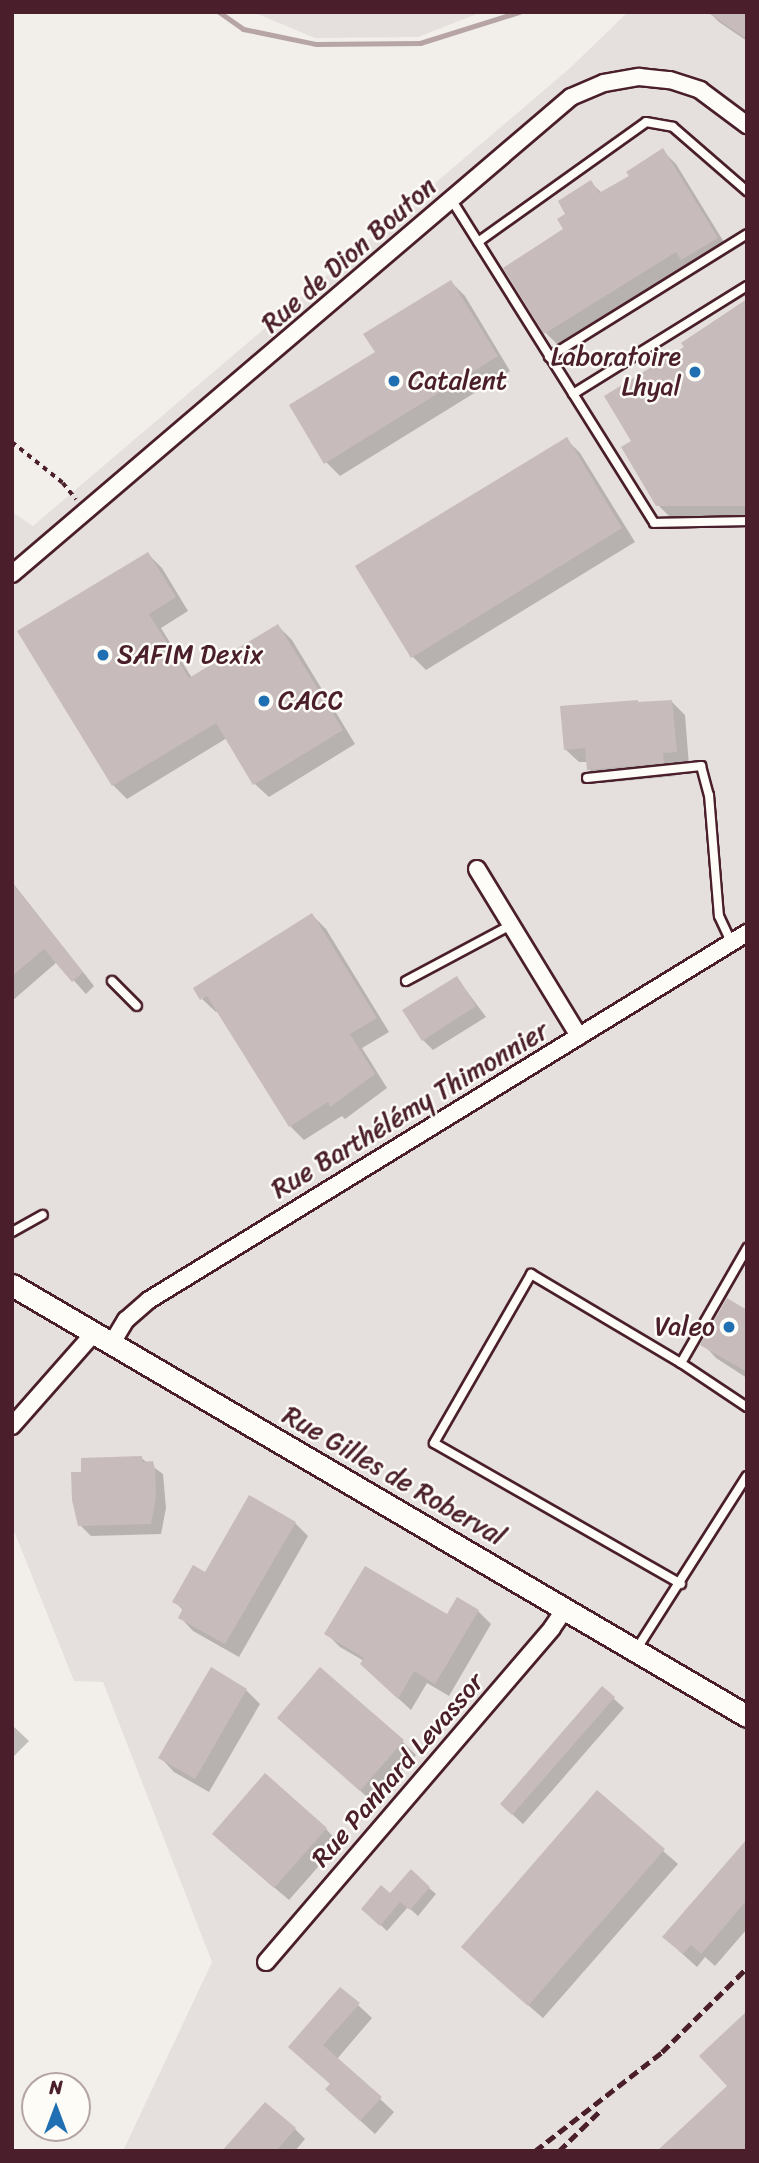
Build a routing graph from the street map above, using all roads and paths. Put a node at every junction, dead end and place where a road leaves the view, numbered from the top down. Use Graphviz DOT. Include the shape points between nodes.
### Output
graph roads {
  1 [pos="747,125"];
  2 [pos="747,191"];
  3 [pos="451,199"];
  4 [pos="747,234"];
  5 [pos="478,242"];
  6 [pos="747,286"];
  7 [pos="550,357"];
  8 [pos="573,394"];
  9 [pos="12,442"];
  10 [pos="86,511"];
  11 [pos="747,521"];
  12 [pos="12,575"];
  13 [pos="587,778"];
  14 [pos="477,869"];
  15 [pos="511,925"];
  16 [pos="747,933"];
  17 [pos="731,943"];
  18 [pos="112,981"];
  19 [pos="406,981"];
  20 [pos="137,1006"];
  21 [pos="579,1036"];
  22 [pos="43,1215"];
  23 [pos="12,1232"];
  24 [pos="747,1248"];
  25 [pos="12,1285"];
  26 [pos="103,1338"];
  27 [pos="681,1363"];
  28 [pos="747,1407"];
  29 [pos="12,1426"];
  30 [pos="747,1476"];
  31 [pos="681,1584"];
  32 [pos="565,1609"];
  33 [pos="636,1650"];
  34 [pos="747,1716"];
  35 [pos="266,1962"];
  1 -- 3 [label="street, Rue de Dion Bouton" via="700,90 670,80 639,77 604,83 571,97"];
  2 -- 5 [label="lane" via="673,127 646,122"];
  3 -- 5 [label="lane"];
  3 -- 10 [label="street, Rue de Dion Bouton"];
  4 -- 7 [label="lane"];
  5 -- 7 [label="lane"];
  6 -- 8 [label="lane"];
  7 -- 8 [label="lane"];
  8 -- 11 [label="lane" via="654,523"];
  9 -- 10 [label="path" via="62,482"];
  10 -- 12 [label="street, Rue de Dion Bouton"];
  13 -- 17 [label="lane" via="701,766 709,794 719,916"];
  14 -- 15 [label="street"];
  15 -- 19 [label="lane"];
  15 -- 21 [label="street"];
  16 -- 17 [label="street, Rue Barthélémy Thimonnier"];
  17 -- 21 [label="street, Rue Barthélémy Thimonnier"];
  18 -- 20 [label="lane"];
  21 -- 26 [label="street, Rue Barthélémy Thimonnier" via="149,1300"];
  22 -- 23 [label="lane"];
  24 -- 27 [label="lane"];
  25 -- 26 [label="street, Rue Gilles de Roberval"];
  26 -- 29 [label="street, Rue Barthélémy Thimonnier"];
  26 -- 32 [label="street, Rue Gilles de Roberval"];
  27 -- 28 [label="lane"];
  27 -- 31 [label="lane" via="531,1274 435,1443"];
  30 -- 31 [label="lane"];
  31 -- 33 [label="lane"];
  32 -- 33 [label="street, Rue Gilles de Roberval"];
  32 -- 35 [label="street, Rue Panhard Levassor"];
  33 -- 34 [label="street, Rue Gilles de Roberval"];
}
